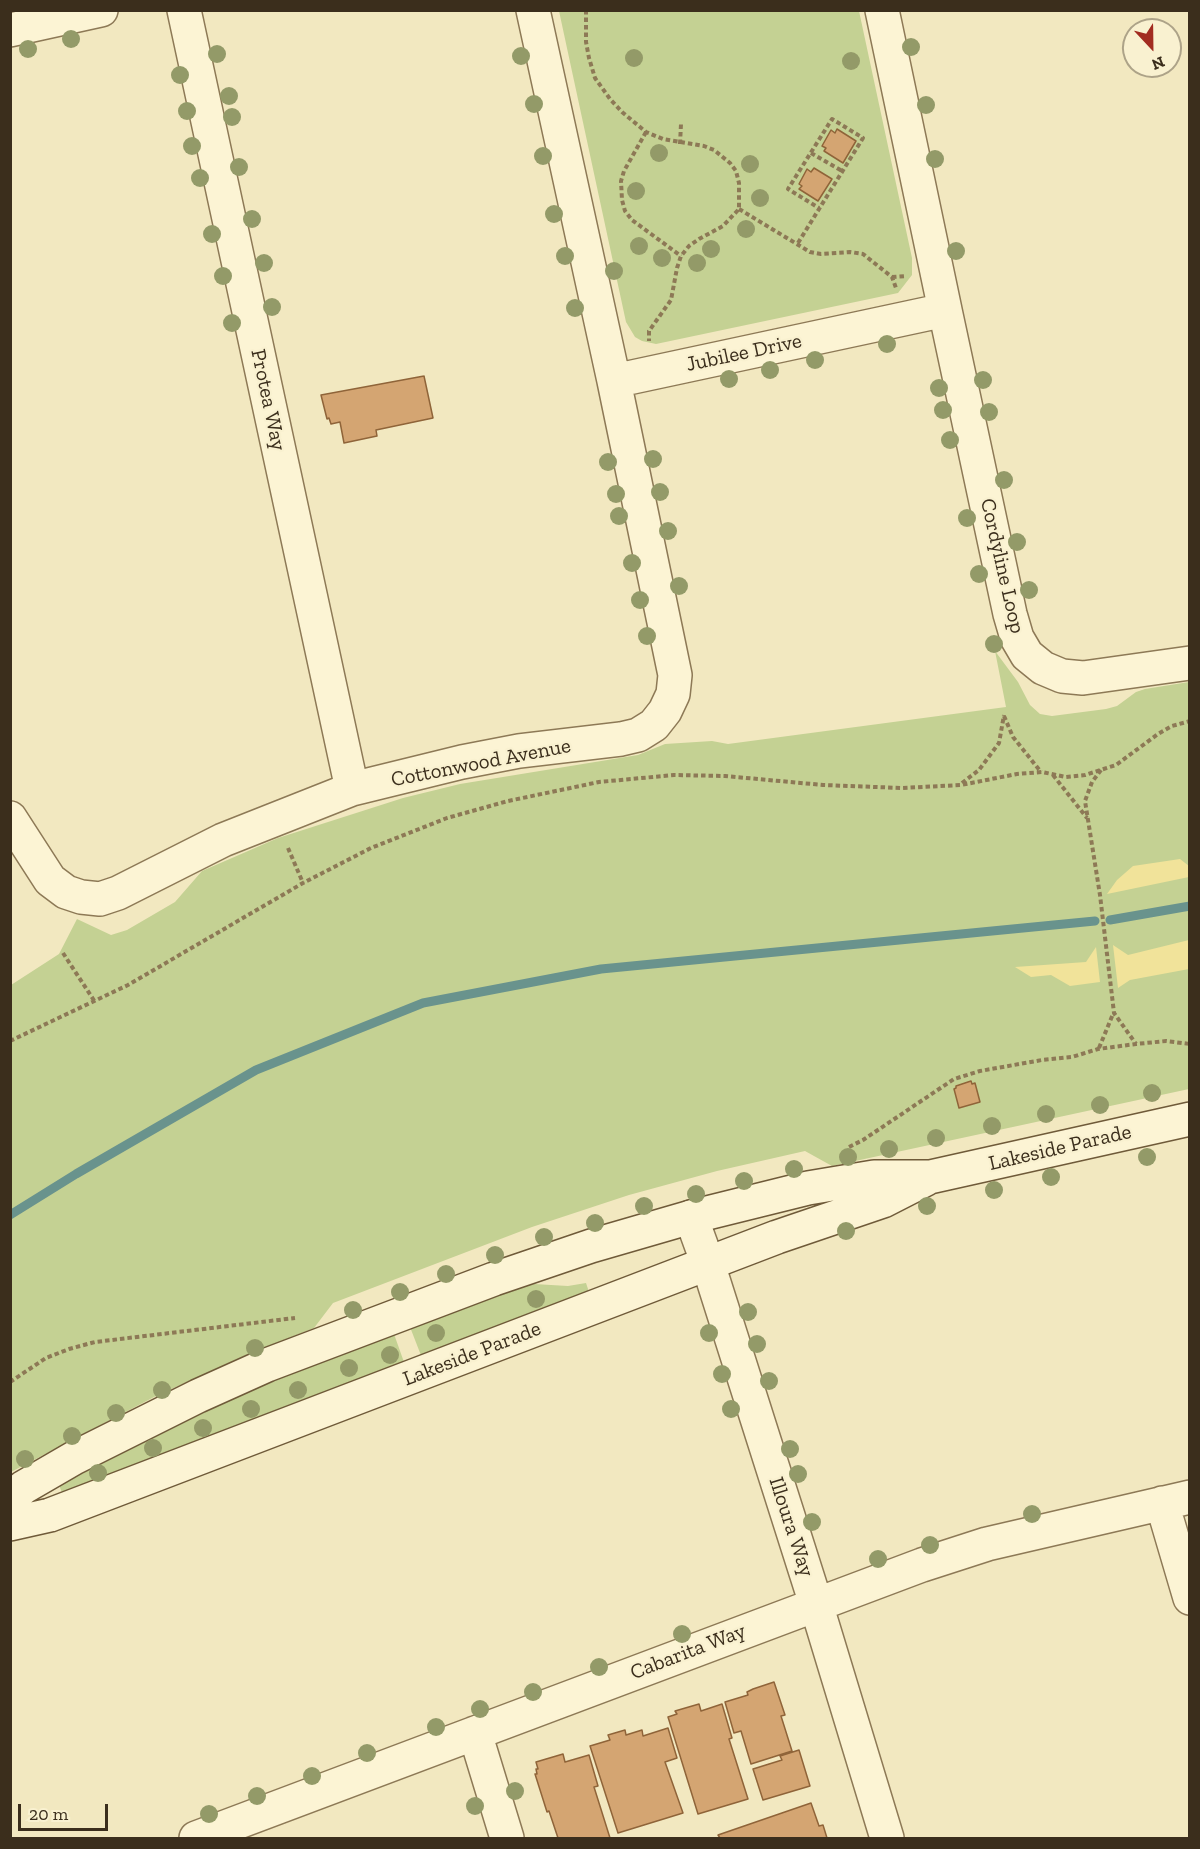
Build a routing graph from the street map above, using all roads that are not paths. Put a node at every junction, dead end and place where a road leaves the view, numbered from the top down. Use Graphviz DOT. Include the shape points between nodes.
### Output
graph roads {
  1 [pos="101,10"];
  2 [pos="184,10"];
  3 [pos="533,10"];
  4 [pos="882,10"];
  5 [pos="10,30"];
  6 [pos="945,310"];
  7 [pos="614,381"];
  8 [pos="1190,663"];
  9 [pos="351,789"];
  10 [pos="10,818"];
  11 [pos="1190,1119"];
  12 [pos="930,1177"];
  13 [pos="691,1217"];
  14 [pos="708,1264"];
  15 [pos="10,1498"];
  16 [pos="1175,1500"];
  17 [pos="10,1524"];
  18 [pos="1190,1598"];
  19 [pos="816,1604"];
  20 [pos="475,1733"];
  21 [pos="196,1839"];
  22 [pos="507,1839"];
  23 [pos="887,1839"];
  1 -- 5 [label="street"];
  2 -- 9 [label="street, Protea Way"];
  3 -- 7 [label="street"];
  4 -- 6 [label="street"];
  6 -- 7 [label="street, Jubilee Drive"];
  6 -- 8 [label="street, Cordyline Loop" via="1010,614 1017,639 1027,655 1062,676 1083,678"];
  7 -- 9 [label="street, Cottonwood Avenue" via="675,675 673,694 665,711 654,725 638,735 519,751"];
  9 -- 10 [label="street, Cottonwood Avenue" via="223,840 118,893 100,898 66,892 50,880"];
  11 -- 12 [label="street, Lakeside Parade"];
  12 -- 13 [label="street, Lakeside Parade" via="874,1177 808,1188"];
  12 -- 14 [label="street, Lakeside Parade" via="884,1201"];
  13 -- 14 [label="street, Illoura Way"];
  13 -- 15 [label="street, Lakeside Parade" via="494,1279 267,1365 74,1458"];
  14 -- 17 [label="street, Lakeside Parade" via="50,1515"];
  14 -- 19 [label="street, Illoura Way"];
  16 -- 18 [label="street"];
  16 -- 19 [label="street, Cabarita Way" via="987,1544"];
  19 -- 20 [label="street, Cabarita Way"];
  19 -- 23 [label="street, Illoura Way"];
  20 -- 21 [label="street, Cabarita Way"];
  20 -- 22 [label="street"];
}
